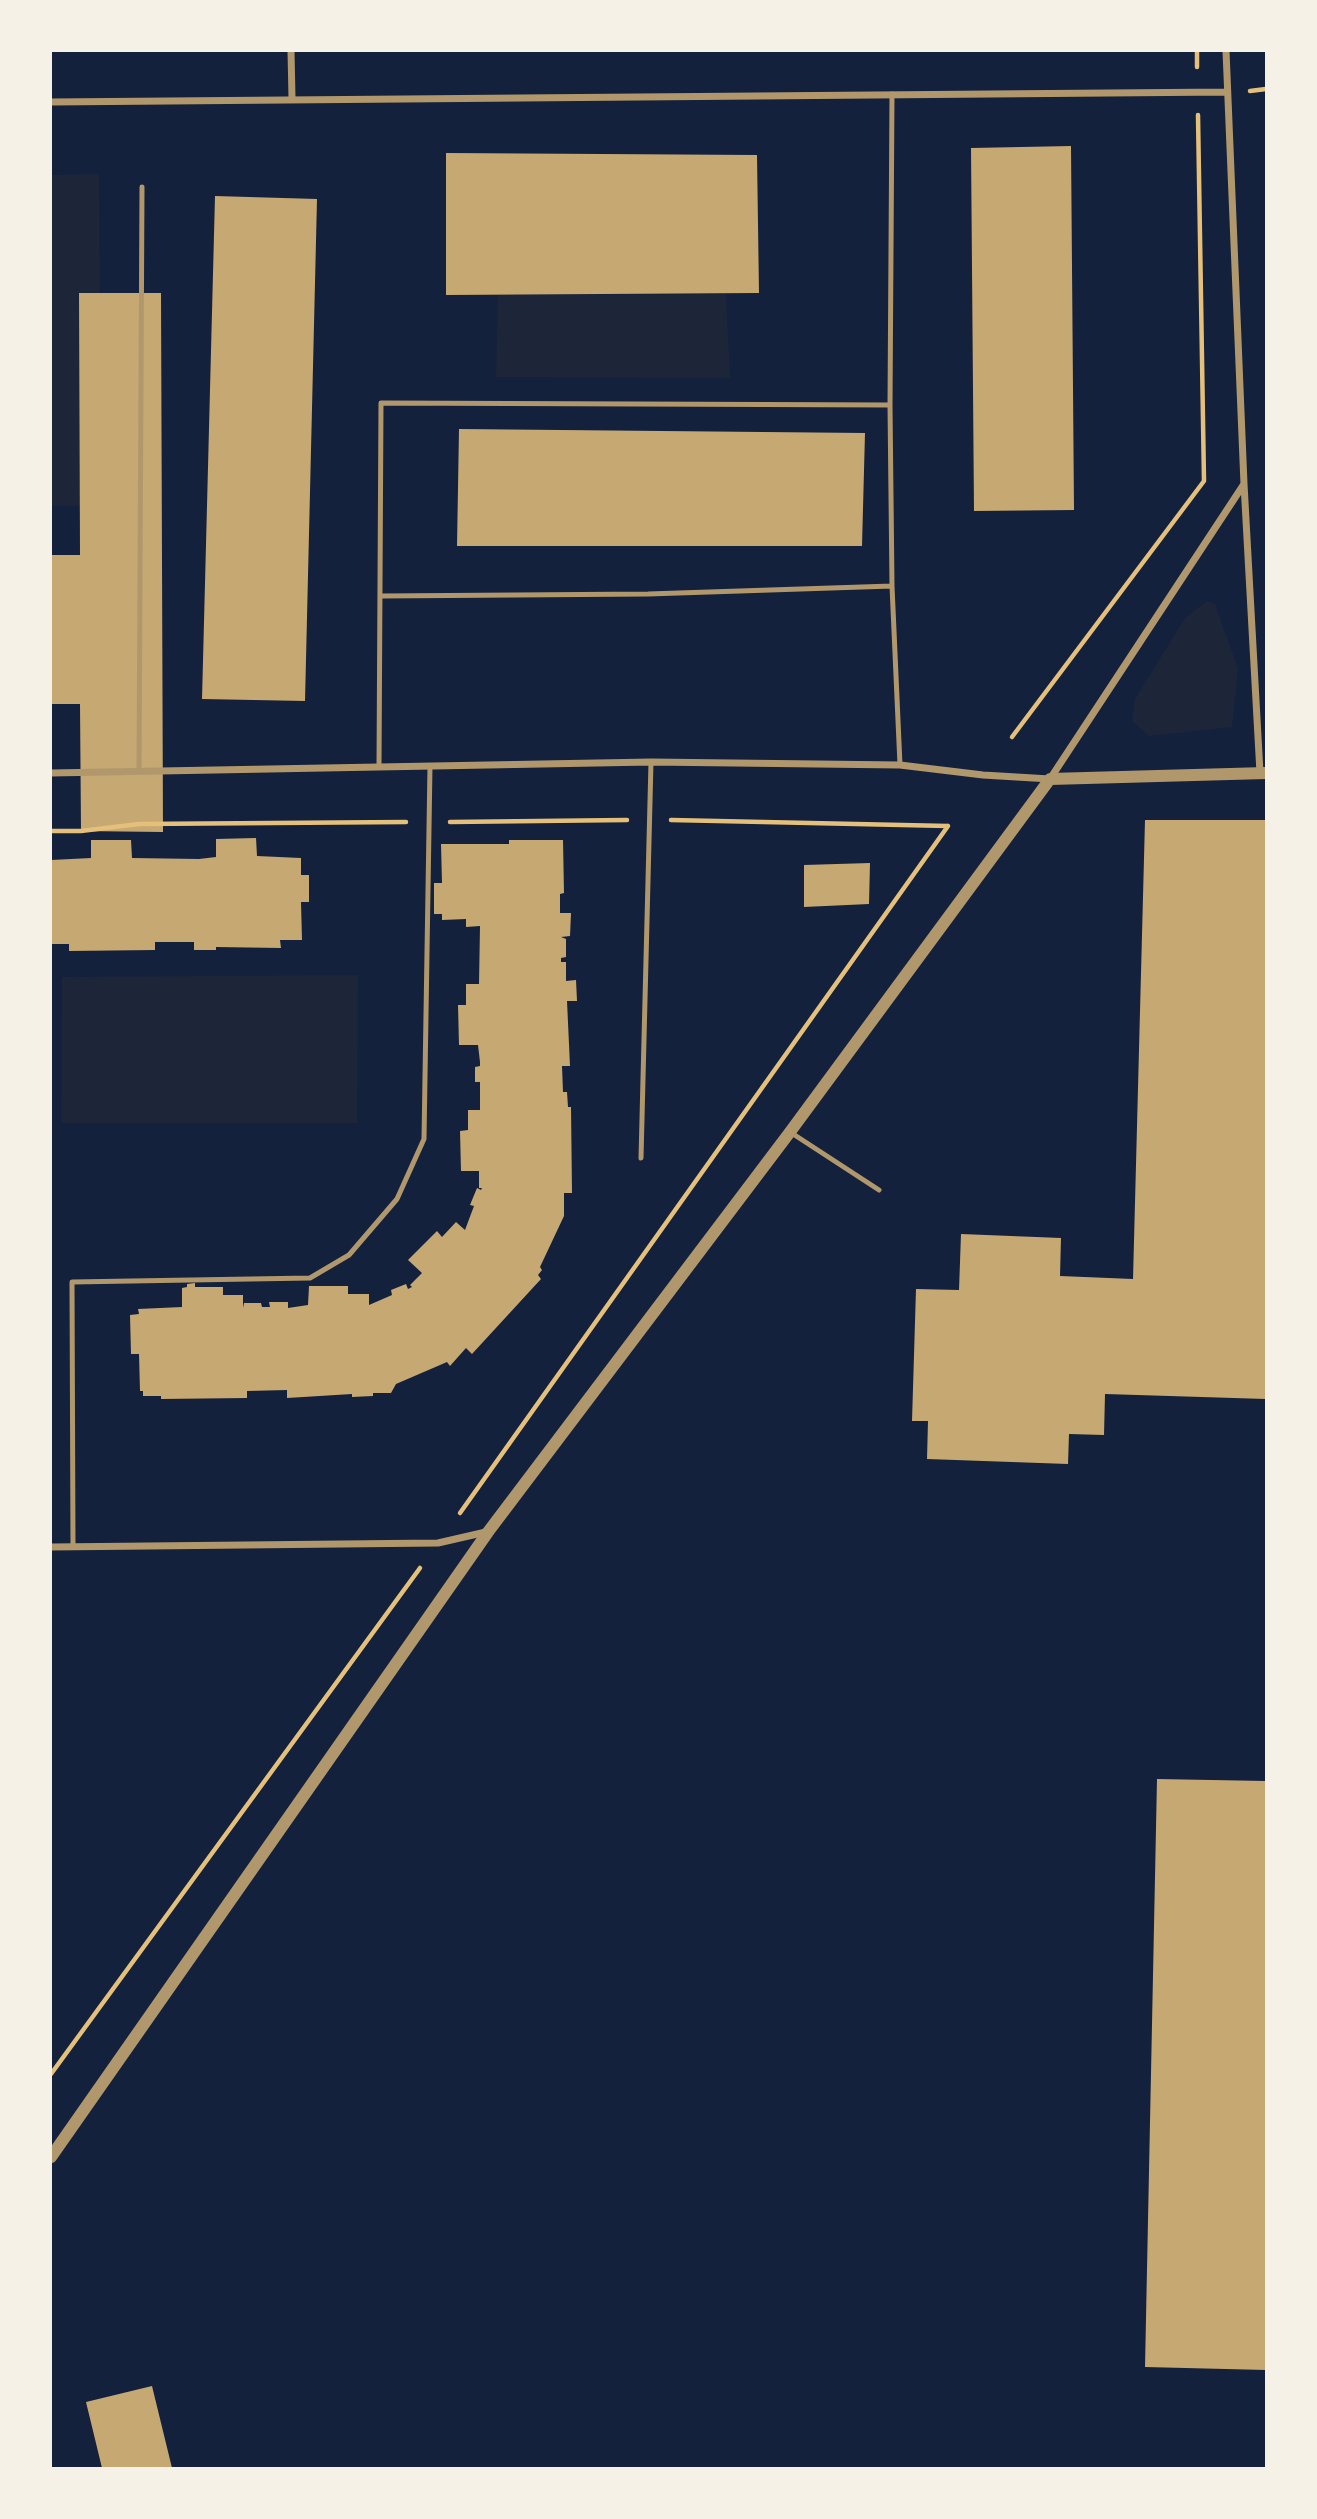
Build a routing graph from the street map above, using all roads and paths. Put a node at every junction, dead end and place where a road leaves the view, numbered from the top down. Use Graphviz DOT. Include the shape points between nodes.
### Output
graph roads {
  1 [pos="290,51"];
  2 [pos="1196,51"];
  3 [pos="1226,51"];
  4 [pos="1197,92"];
  5 [pos="1226,92"];
  6 [pos="892,94"];
  7 [pos="292,98"];
  8 [pos="51,102"];
  9 [pos="142,187"];
  10 [pos="890,405"];
  11 [pos="1244,484"];
  12 [pos="892,586"];
  13 [pos="382,596"];
  14 [pos="1012,737"];
  15 [pos="650,762"];
  16 [pos="900,765"];
  17 [pos="430,766"];
  18 [pos="379,767"];
  19 [pos="139,771"];
  20 [pos="51,773"];
  21 [pos="1263,773"];
  22 [pos="1050,779"];
  23 [pos="649,820"];
  24 [pos="429,822"];
  25 [pos="51,831"];
  26 [pos="790,1132"];
  27 [pos="641,1158"];
  28 [pos="879,1190"];
  29 [pos="488,1532"];
  30 [pos="438,1543"];
  31 [pos="51,1547"];
  32 [pos="73,1547"];
  33 [pos="51,2074"];
  34 [pos="51,2157"];
  1 -- 7 [label="street"];
  2 -- 4 [label="path"];
  3 -- 5 [label="street"];
  4 -- 5 [label="street"];
  4 -- 6 [label="street"];
  4 -- 14 [label="path" via="1204,481"];
  5 -- 11 [label="street"];
  6 -- 7 [label="street"];
  6 -- 10 [label="lane"];
  7 -- 8 [label="street"];
  9 -- 19 [label="lane"];
  10 -- 12 [label="lane"];
  10 -- 13 [label="lane" via="381,403"];
  11 -- 21 [label="street"];
  11 -- 22 [label="street"];
  12 -- 13 [label="lane"];
  12 -- 16 [label="lane"];
  13 -- 18 [label="lane"];
  15 -- 16 [label="street"];
  15 -- 17 [label="street"];
  15 -- 23 [label="lane"];
  16 -- 22 [label="street"];
  17 -- 18 [label="street"];
  17 -- 24 [label="lane"];
  18 -- 19 [label="street"];
  19 -- 20 [label="street"];
  21 -- 22 [label="street"];
  22 -- 26 [label="street"];
  23 -- 24 [label="path"];
  23 -- 27 [label="lane"];
  23 -- 30 [label="path" via="948,826"];
  24 -- 25 [label="path" via="138,824"];
  24 -- 32 [label="lane" via="424,1139 397,1199 349,1255 310,1278 72,1282"];
  26 -- 28 [label="lane"];
  26 -- 29 [label="street"];
  29 -- 30 [label="street"];
  29 -- 34 [label="street"];
  30 -- 32 [label="street"];
  30 -- 33 [label="path"];
  31 -- 32 [label="street"];
}
